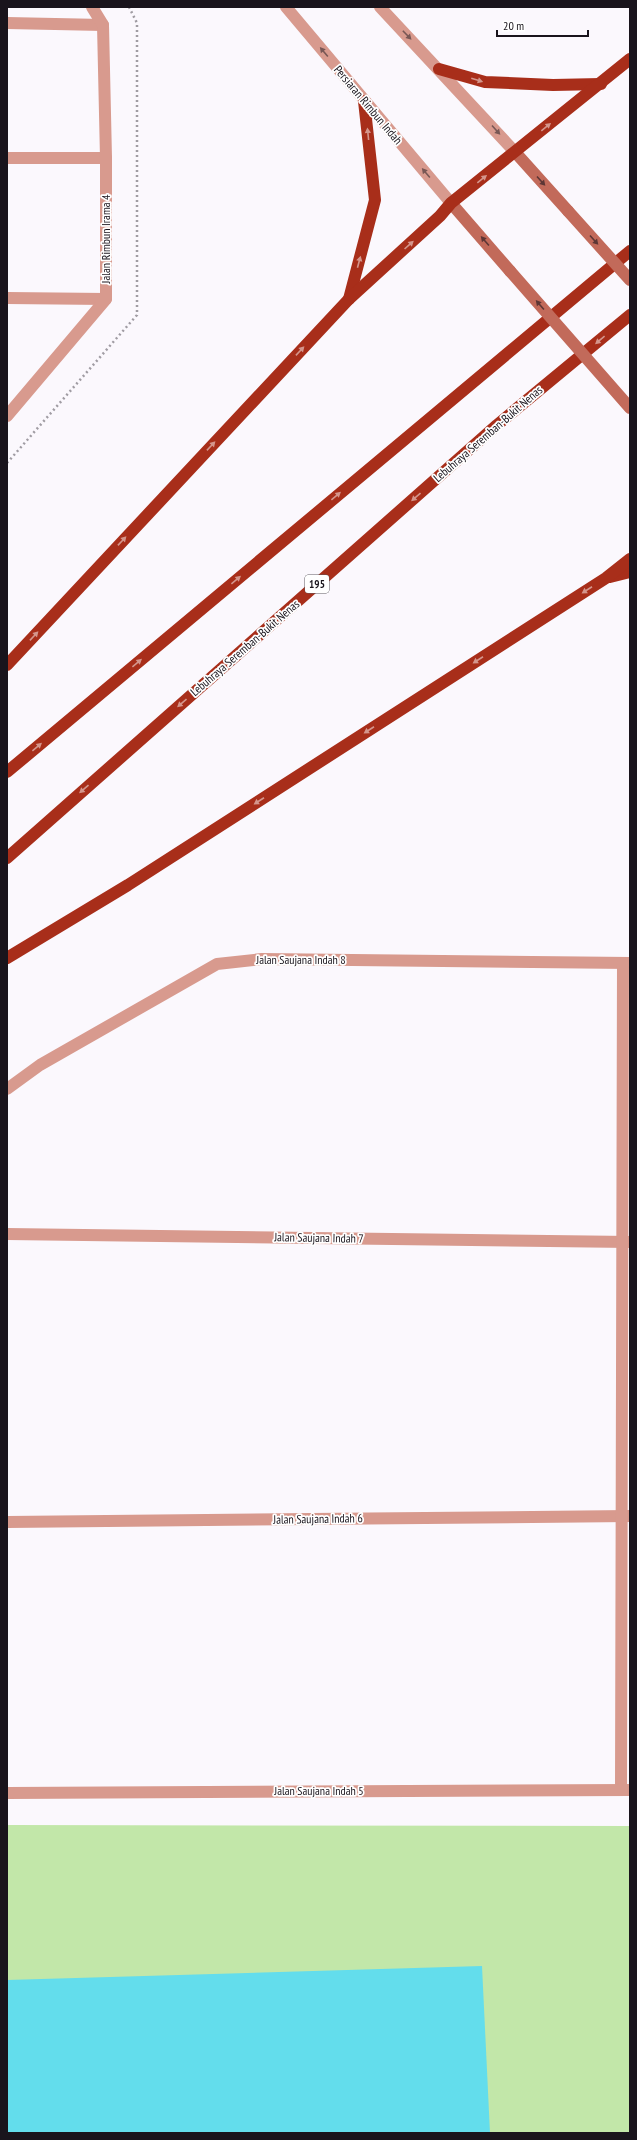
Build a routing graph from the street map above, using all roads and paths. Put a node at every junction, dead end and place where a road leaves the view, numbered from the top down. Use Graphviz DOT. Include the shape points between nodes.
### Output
graph roads {
  1 [pos="92,7"];
  2 [pos="286,7"];
  3 [pos="380,7"];
  4 [pos="7,23"];
  5 [pos="103,25"];
  6 [pos="630,59"];
  7 [pos="439,68"];
  8 [pos="600,84"];
  9 [pos="364,101"];
  10 [pos="515,152"];
  11 [pos="7,158"];
  12 [pos="106,158"];
  13 [pos="451,203"];
  14 [pos="630,251"];
  15 [pos="630,280"];
  16 [pos="7,298"];
  17 [pos="106,299"];
  18 [pos="349,299"];
  19 [pos="630,315"];
  20 [pos="630,408"];
  21 [pos="7,416"];
  22 [pos="630,558"];
  23 [pos="630,572"];
  24 [pos="606,578"];
  25 [pos="7,665"];
  26 [pos="7,772"];
  27 [pos="7,858"];
  28 [pos="7,958"];
  29 [pos="626,963"];
  30 [pos="7,1089"];
  31 [pos="7,1234"];
  32 [pos="626,1242"];
  33 [pos="626,1516"];
  34 [pos="7,1522"];
  35 [pos="625,1790"];
  36 [pos="7,1792"];
  1 -- 5 [label="street"];
  9 -- 2 [label="street, Persiaran Rimbun Indah, one-way"];
  3 -- 7 [label="street, one-way"];
  4 -- 5 [label="street"];
  5 -- 12 [label="street, Jalan Rimbun Irama 4"];
  6 -- 8 [label="highway"];
  7 -- 8 [label="highway, one-way" via="485,82"];
  7 -- 10 [label="street, one-way"];
  10 -- 8 [label="highway, one-way"];
  13 -- 9 [label="street, Persiaran Rimbun Indah, one-way"];
  18 -- 9 [label="highway, one-way" via="375,200"];
  13 -- 10 [label="highway, one-way"];
  10 -- 15 [label="main road, one-way, bridge"];
  11 -- 12 [label="street"];
  12 -- 17 [label="street, Jalan Rimbun Irama 4"];
  18 -- 13 [label="highway, one-way"];
  20 -- 13 [label="main road, one-way, bridge"];
  26 -- 14 [label="highway, one-way"];
  16 -- 17 [label="street"];
  17 -- 21 [label="street, Jalan Rimbun Irama 4"];
  25 -- 18 [label="highway, one-way"];
  19 -- 27 [label="highway, Lebuhraya Seremban-Bukit Nenas / 195, one-way" via="497,425"];
  22 -- 24 [label="highway"];
  23 -- 24 [label="highway"];
  24 -- 28 [label="highway, one-way" via="128,885"];
  29 -- 30 [label="street, Jalan Saujana Indah 8" via="262,959 217,964 40,1065"];
  29 -- 32 [label="street"];
  31 -- 32 [label="street, Jalan Saujana Indah 7"];
  32 -- 33 [label="street"];
  33 -- 34 [label="street, Jalan Saujana Indah 6"];
  33 -- 35 [label="street"];
  35 -- 36 [label="street, Jalan Saujana Indah 5"];
}
